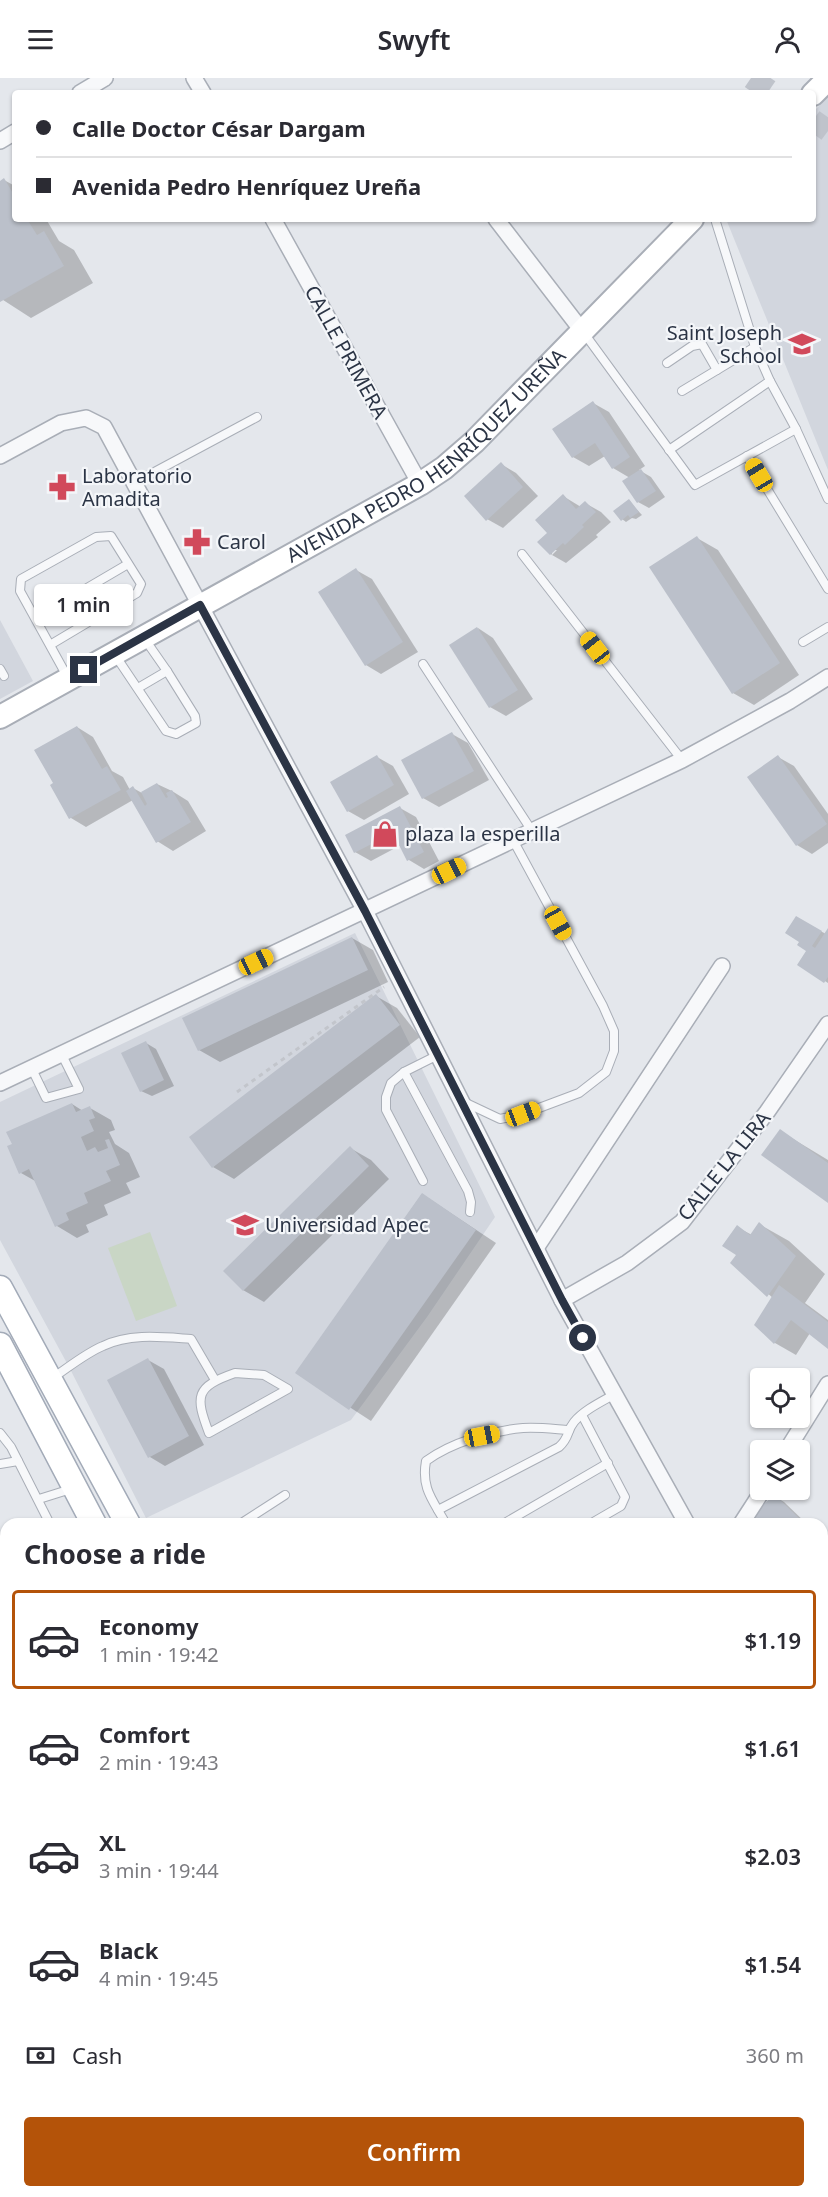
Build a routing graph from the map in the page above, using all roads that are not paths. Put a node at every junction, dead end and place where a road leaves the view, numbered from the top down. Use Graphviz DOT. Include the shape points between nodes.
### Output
graph roads {
  1 [pos="105,78"];
  2 [pos="828,79"];
  3 [pos="85,90"];
  4 [pos="816,91"];
  5 [pos="275,222"];
  6 [pos="498,222"];
  7 [pos="689,222"];
  8 [pos="716,222"];
  9 [pos="584,332"];
  10 [pos="755,347"];
  11 [pos="667,363"];
  12 [pos="717,370"];
  13 [pos="770,381"];
  14 [pos="682,391"];
  15 [pos="256,417"];
  16 [pos="796,429"];
  17 [pos="669,450"];
  18 [pos="0,456"];
  19 [pos="747,456"];
  20 [pos="134,483"];
  21 [pos="420,484"];
  22 [pos="828,499"];
  23 [pos="522,554"];
  24 [pos="128,564"];
  25 [pos="828,589"];
  26 [pos="200,605"];
  27 [pos="36,618"];
  28 [pos="828,627"];
  29 [pos="144,638"];
  30 [pos="803,642"];
  31 [pos="50,645"];
  32 [pos="114,654"];
  33 [pos="423,664"];
  34 [pos="167,671"];
  35 [pos="828,677"];
  36 [pos="69,679"];
  37 [pos="138,688"];
  38 [pos="0,717"];
  39 [pos="682,760"];
  40 [pos="532,831"];
  41 [pos="513,840"];
  42 [pos="365,911"];
  43 [pos="723,966"];
  44 [pos="828,1024"];
  45 [pos="61,1053"];
  46 [pos="438,1055"];
  47 [pos="31,1067"];
  48 [pos="404,1072"];
  49 [pos="0,1083"];
  50 [pos="460,1100"];
  51 [pos="423,1180"];
  52 [pos="470,1212"];
  53 [pos="536,1248"];
  54 [pos="0,1288"];
  55 [pos="562,1300"];
  56 [pos="0,1345"];
  57 [pos="50,1379"];
  58 [pos="215,1380"];
  59 [pos="828,1384"];
  60 [pos="615,1394"];
  61 [pos="582,1415"];
  62 [pos="569,1430"];
  63 [pos="0,1433"];
  64 [pos="793,1440"];
  65 [pos="18,1461"];
  66 [pos="608,1463"];
  67 [pos="0,1464"];
  68 [pos="75,1488"];
  69 [pos="285,1495"];
  70 [pos="39,1499"];
  71 [pos="757,1500"];
  72 [pos="438,1510"];
  73 [pos="47,1518"];
  74 [pos="91,1518"];
  75 [pos="125,1518"];
  76 [pos="249,1518"];
  77 [pos="443,1518"];
  78 [pos="513,1518"];
  79 [pos="600,1518"];
  80 [pos="684,1518"];
  81 [pos="745,1518"];
  1 -- 3 [label="street"];
  2 -- 4 [label="main road"];
  5 -- 21 [label="street, CALLE PRIMERA"];
  6 -- 9 [label="street"];
  7 -- 9 [label="main road, AVENIDA PEDRO HENRÍQUEZ UREÑA"];
  8 -- 10 [label="lane"];
  9 -- 17 [label="lane"];
  9 -- 21 [label="main road, AVENIDA PEDRO HENRÍQUEZ UREÑA" via="474,442"];
  10 -- 12 [label="lane"];
  10 -- 13 [label="lane"];
  11 -- 12 [label="lane" via="692,346 702,344"];
  12 -- 14 [label="lane"];
  13 -- 16 [label="lane"];
  13 -- 17 [label="lane"];
  15 -- 20 [label="lane"];
  16 -- 19 [label="lane"];
  16 -- 22 [label="lane"];
  17 -- 19 [label="lane" via="694,485"];
  18 -- 20 [label="street" via="61,423 86,418 104,427"];
  19 -- 25 [label="lane"];
  20 -- 26 [label="street"];
  21 -- 26 [label="main road, AVENIDA PEDRO HENRÍQUEZ UREÑA"];
  23 -- 39 [label="lane"];
  24 -- 27 [label="lane"];
  24 -- 27 [label="lane" via="111,537 96,537 21,579 20,591"];
  24 -- 31 [label="lane" via="141,584 137,593"];
  26 -- 29 [label="main road, AVENIDA PEDRO HENRÍQUEZ UREÑA"];
  26 -- 42 [label="street"];
  27 -- 31 [label="lane"];
  28 -- 30 [label="lane"];
  29 -- 32 [label="main road, AVENIDA PEDRO HENRÍQUEZ UREÑA"];
  29 -- 34 [label="lane"];
  31 -- 36 [label="lane"];
  32 -- 36 [label="main road, AVENIDA PEDRO HENRÍQUEZ UREÑA"];
  32 -- 37 [label="lane"];
  33 -- 40 [label="lane"];
  34 -- 37 [label="lane"];
  34 -- 37 [label="lane" via="196,723 176,734 166,731"];
  35 -- 39 [label="street"];
  36 -- 38 [label="main road, AVENIDA PEDRO HENRÍQUEZ UREÑA"];
  39 -- 40 [label="street"];
  40 -- 41 [label="street"];
  41 -- 42 [label="street"];
  41 -- 50 [label="lane" via="603,1006 614,1031 614,1051 606,1072 579,1092 523,1114 500,1119"];
  42 -- 45 [label="street"];
  42 -- 46 [label="street"];
  43 -- 53 [label="street"];
  44 -- 55 [label="street, CALLE LA LIRA" via="767,1113 682,1221 627,1263"];
  45 -- 47 [label="street"];
  45 -- 47 [label="lane" via="79,1089 46,1098"];
  46 -- 48 [label="lane"];
  46 -- 50 [label="street"];
  47 -- 49 [label="street"];
  48 -- 51 [label="lane" via="392,1083 386,1096 386,1110"];
  48 -- 52 [label="lane" via="468,1191"];
  50 -- 53 [label="street"];
  53 -- 55 [label="street"];
  54 -- 57 [label="main road"];
  55 -- 60 [label="street"];
  56 -- 68 [label="main road"];
  57 -- 58 [label="lane" via="104,1345 150,1336 190,1339"];
  57 -- 75 [label="main road"];
  58 -- 58 [label="lane" via="199,1400 209,1433 288,1389 254,1373 235,1373"];
  59 -- 64 [label="street"];
  60 -- 61 [label="lane"];
  60 -- 80 [label="street"];
  61 -- 62 [label="lane"];
  61 -- 66 [label="lane"];
  62 -- 72 [label="lane" via="567,1440 559,1447"];
  62 -- 72 [label="lane" via="524,1428 482,1436 438,1452 426,1461 423,1477"];
  63 -- 65 [label="lane"];
  65 -- 67 [label="lane"];
  65 -- 70 [label="lane"];
  66 -- 78 [label="lane"];
  66 -- 79 [label="lane" via="625,1497 621,1506"];
  68 -- 70 [label="lane"];
  68 -- 74 [label="main road"];
  69 -- 76 [label="lane"];
  70 -- 73 [label="lane"];
  71 -- 81 [label="street"];
  72 -- 77 [label="lane"];
}
